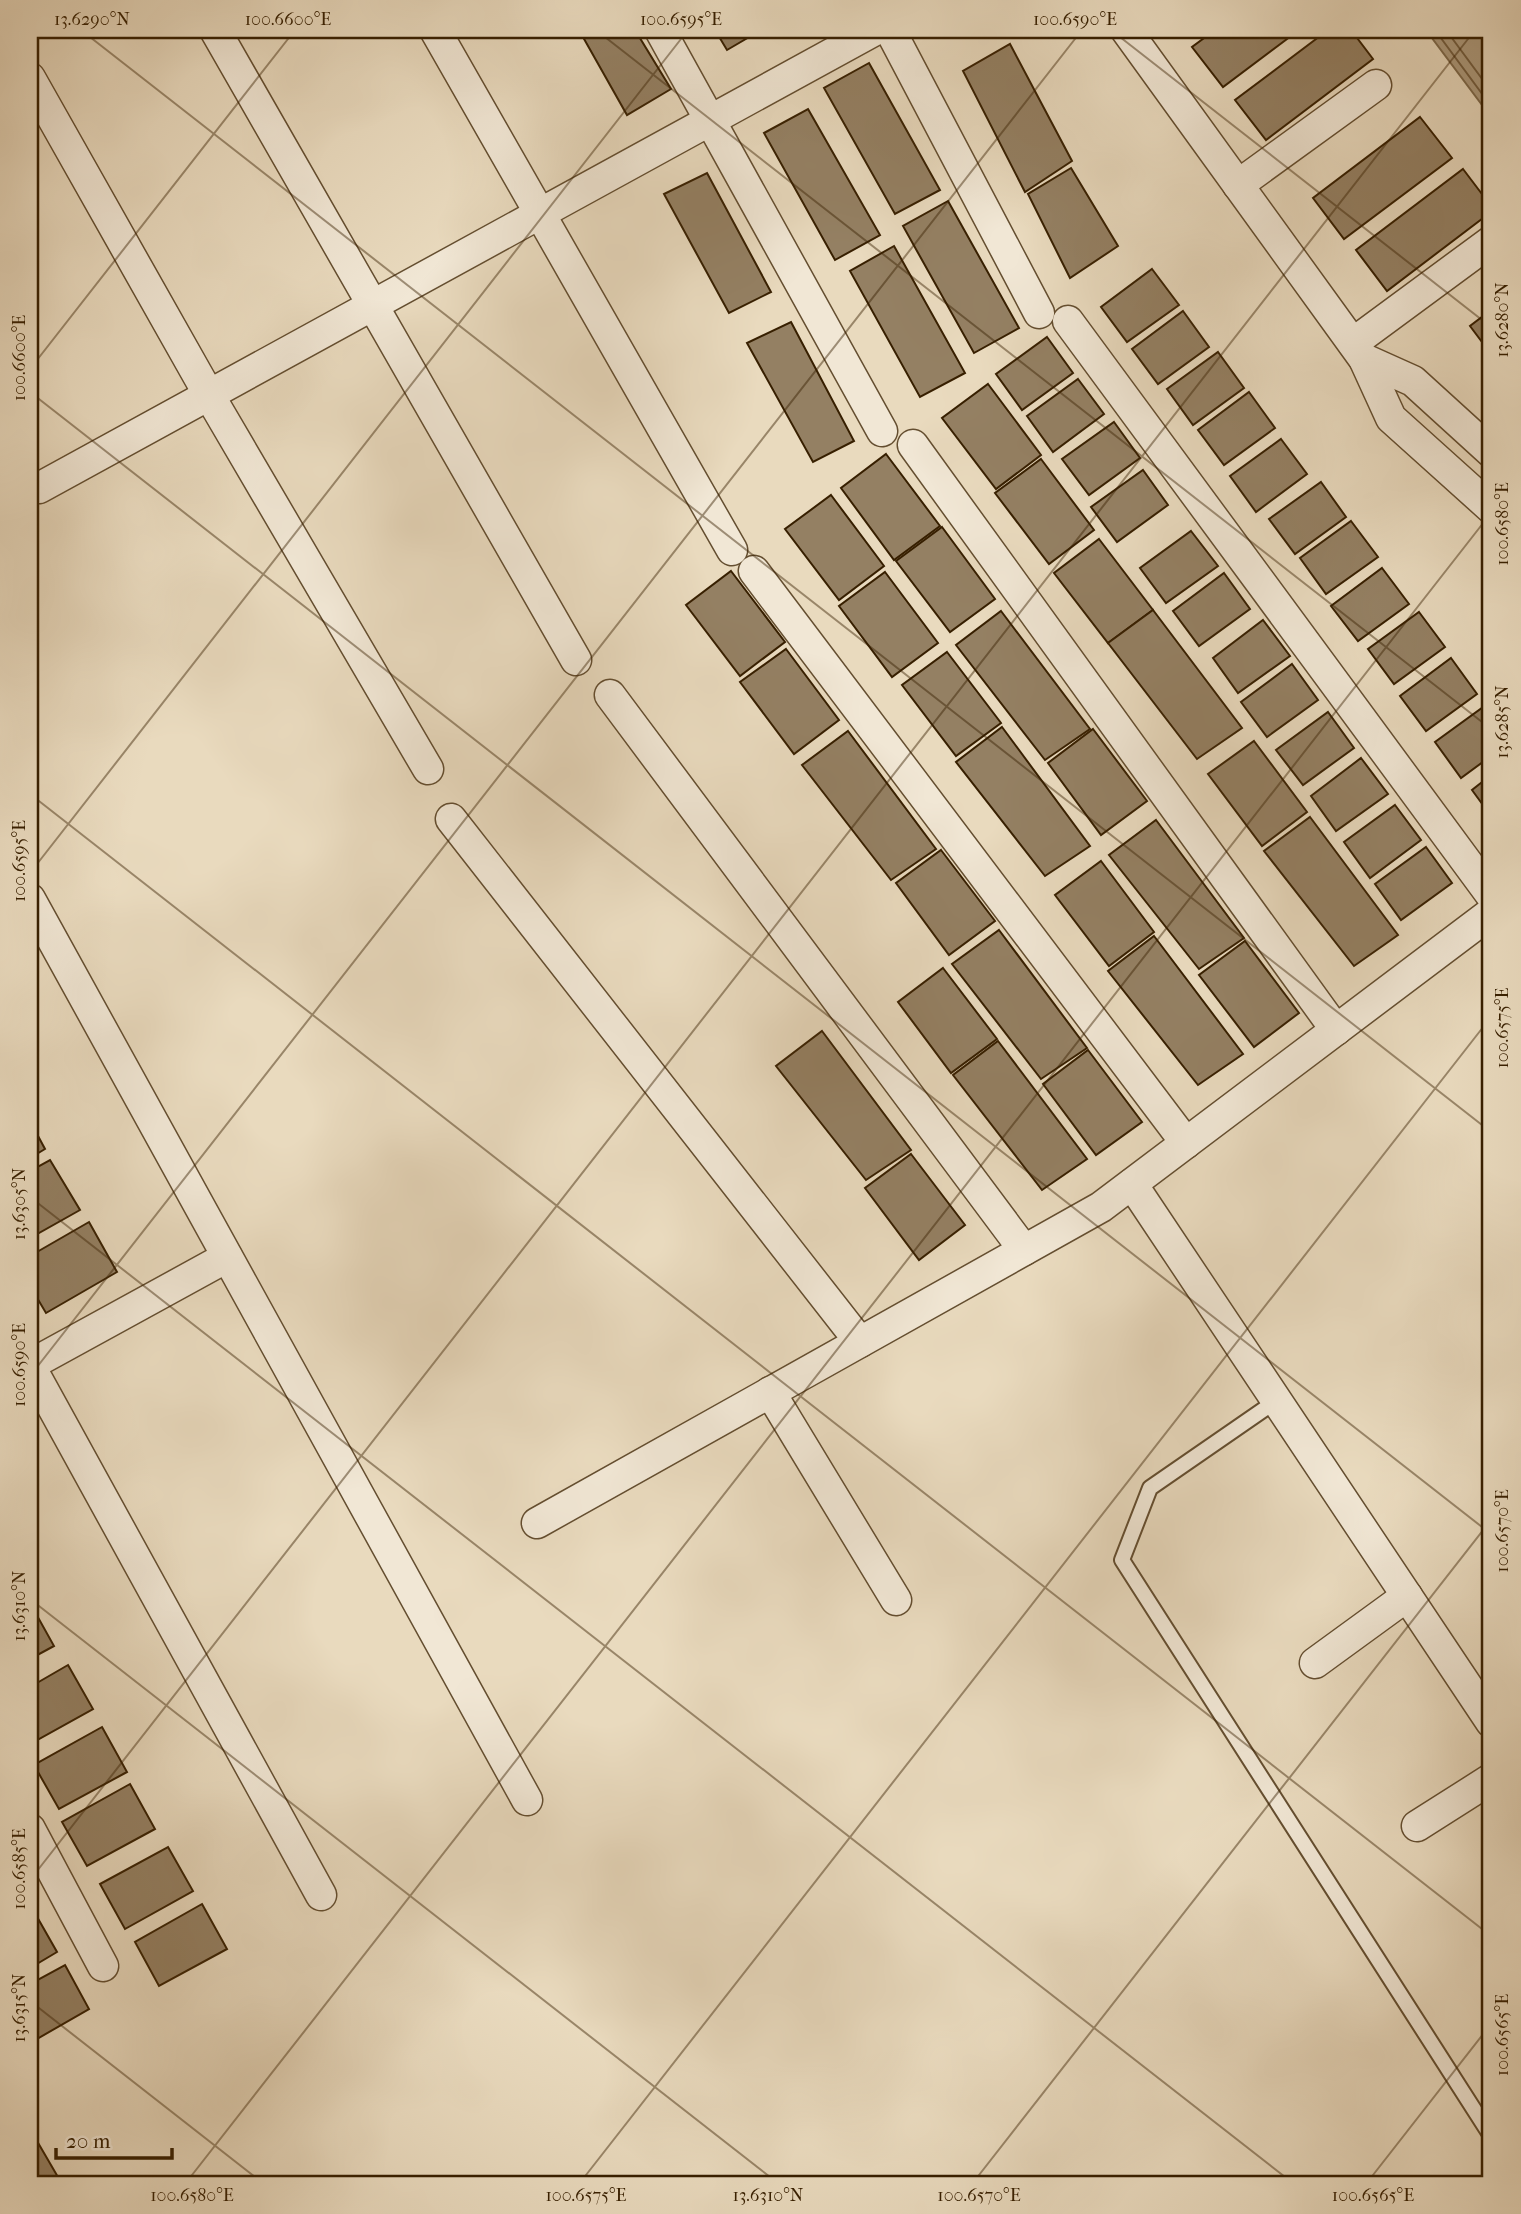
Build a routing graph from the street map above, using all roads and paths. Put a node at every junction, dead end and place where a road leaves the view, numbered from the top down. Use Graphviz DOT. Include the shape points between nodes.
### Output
graph roads {
  1 [pos="215,30"];
  2 [pos="436,30"];
  3 [pos="660,30"];
  4 [pos="876,30"];
  5 [pos="1126,30"];
  6 [pos="30,78"];
  7 [pos="1376,85"];
  8 [pos="711,121"];
  9 [pos="1238,185"];
  10 [pos="541,214"];
  11 [pos="1490,242"];
  12 [pos="373,306"];
  13 [pos="1039,313"];
  14 [pos="1068,321"];
  15 [pos="1358,351"];
  16 [pos="209,395"];
  17 [pos="882,431"];
  18 [pos="913,445"];
  19 [pos="1491,452"];
  20 [pos="39,488"];
  21 [pos="1491,508"];
  22 [pos="732,550"];
  23 [pos="754,570"];
  24 [pos="576,660"];
  25 [pos="610,695"];
  26 [pos="428,769"];
  27 [pos="451,819"];
  28 [pos="1491,895"];
  29 [pos="30,899"];
  30 [pos="1491,913"];
  31 [pos="1336,1030"];
  32 [pos="1186,1143"];
  33 [pos="1132,1184"];
  34 [pos="1024,1250"];
  35 [pos="227,1257"];
  36 [pos="860,1342"];
  37 [pos="30,1366"];
  38 [pos="770,1392"];
  39 [pos="1276,1401"];
  40 [pos="537,1523"];
  41 [pos="1407,1596"];
  42 [pos="896,1600"];
  43 [pos="1315,1663"];
  44 [pos="1491,1722"];
  45 [pos="1491,1779"];
  46 [pos="527,1800"];
  47 [pos="1418,1826"];
  48 [pos="30,1829"];
  49 [pos="321,1895"];
  50 [pos="103,1966"];
  51 [pos="1491,2136"];
  1 -- 12 [label="street"];
  2 -- 10 [label="street"];
  3 -- 8 [label="street"];
  4 -- 8 [label="street"];
  4 -- 13 [label="street"];
  5 -- 9 [label="street"];
  6 -- 16 [label="street"];
  7 -- 9 [label="street"];
  8 -- 10 [label="street"];
  8 -- 17 [label="street"];
  9 -- 15 [label="street"];
  10 -- 12 [label="street"];
  10 -- 22 [label="street"];
  11 -- 15 [label="street"];
  12 -- 16 [label="street"];
  12 -- 24 [label="street"];
  14 -- 28 [label="street"];
  15 -- 19 [label="street" via="1413,381"];
  15 -- 21 [label="street" via="1391,418"];
  16 -- 20 [label="street"];
  16 -- 26 [label="street"];
  18 -- 31 [label="street"];
  23 -- 32 [label="street"];
  25 -- 34 [label="street"];
  27 -- 36 [label="street"];
  29 -- 35 [label="street"];
  30 -- 31 [label="street"];
  31 -- 32 [label="street"];
  32 -- 33 [label="street"];
  33 -- 34 [label="street"];
  33 -- 39 [label="street"];
  34 -- 36 [label="street"];
  35 -- 37 [label="street"];
  35 -- 46 [label="street"];
  36 -- 38 [label="street"];
  37 -- 49 [label="street"];
  38 -- 40 [label="street"];
  38 -- 42 [label="street"];
  39 -- 41 [label="street"];
  39 -- 51 [label="lane" via="1150,1488 1122,1560"];
  41 -- 43 [label="street"];
  41 -- 44 [label="street"];
  45 -- 47 [label="street"];
  48 -- 50 [label="street"];
}
